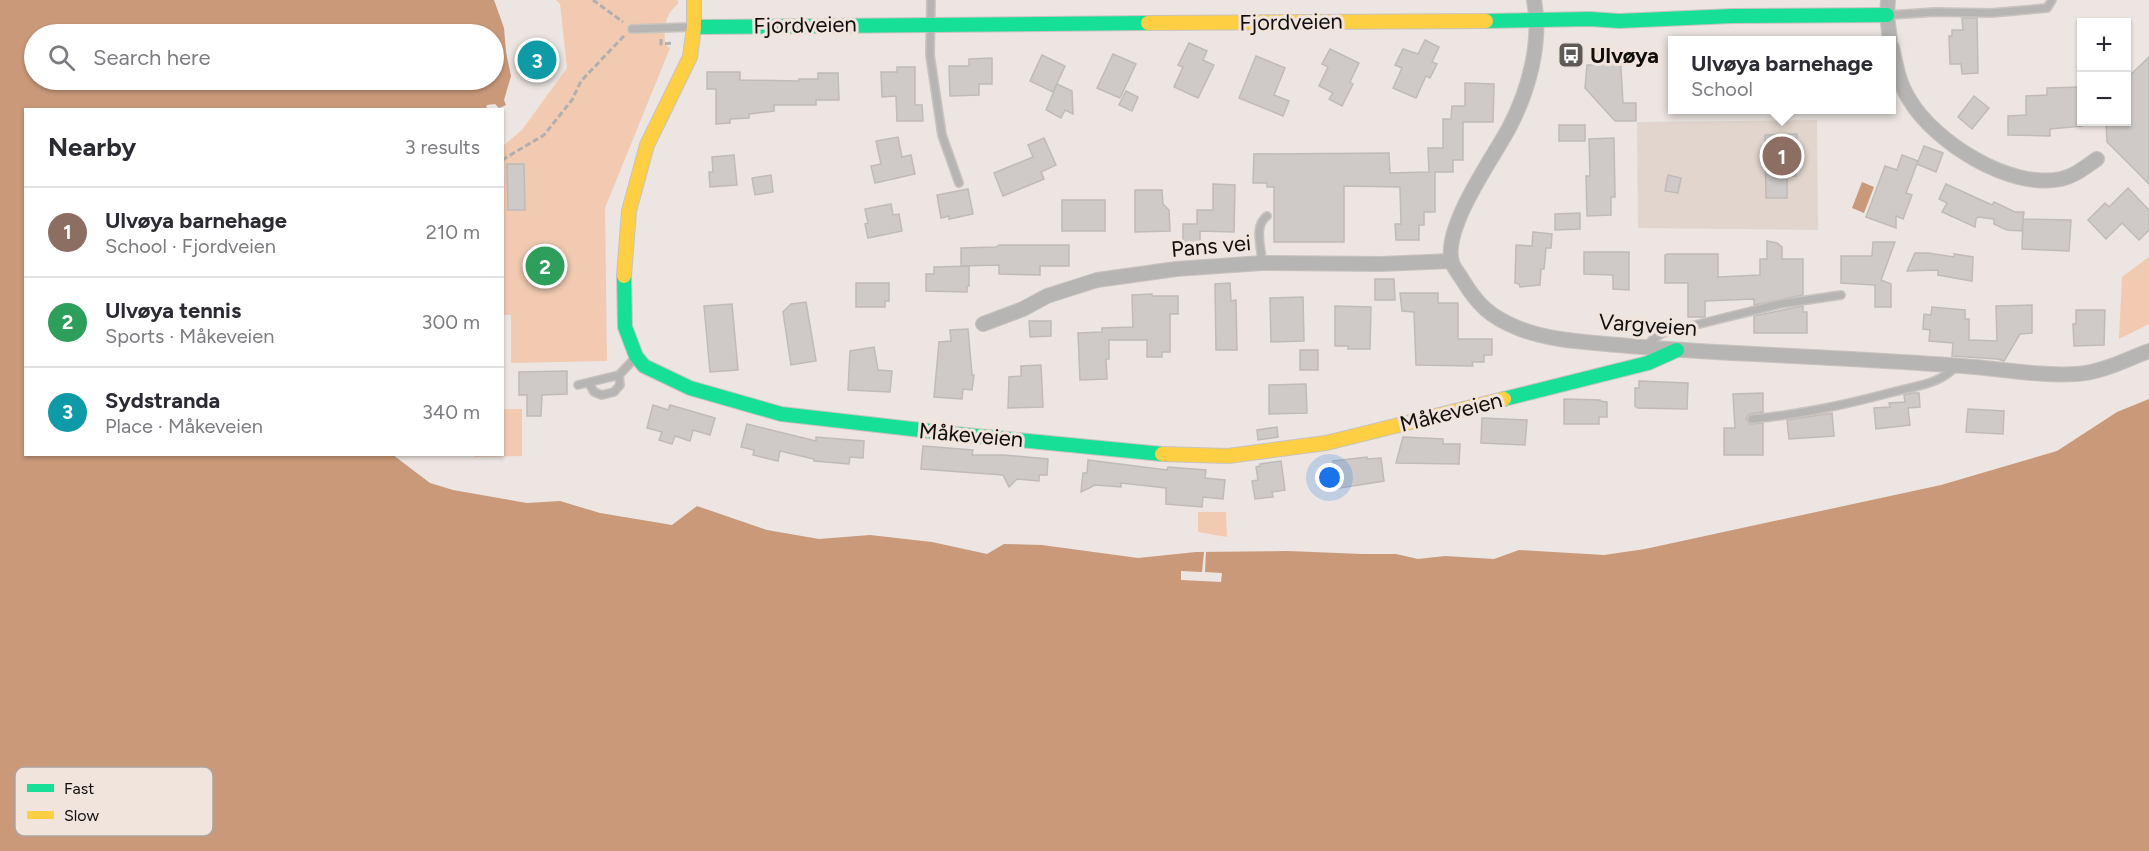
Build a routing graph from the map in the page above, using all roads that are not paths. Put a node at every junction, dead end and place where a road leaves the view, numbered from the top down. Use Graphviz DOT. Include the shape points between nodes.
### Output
graph roads {
  1 [pos="694,0"];
  2 [pos="931,0"];
  3 [pos="1534,0"];
  4 [pos="1888,0"];
  5 [pos="2052,0"];
  6 [pos="1887,15"];
  7 [pos="1538,19"];
  8 [pos="932,25"];
  9 [pos="694,27"];
  10 [pos="632,29"];
  11 [pos="1890,36"];
  12 [pos="1896,65"];
  13 [pos="2097,159"];
  14 [pos="959,183"];
  15 [pos="1267,216"];
  16 [pos="1451,261"];
  17 [pos="1262,263"];
  18 [pos="1841,295"];
  19 [pos="983,324"];
  20 [pos="1646,347"];
  21 [pos="1677,350"];
  22 [pos="2149,351"];
  23 [pos="636,356"];
  24 [pos="1956,366"];
  25 [pos="619,375"];
  26 [pos="589,383"];
  27 [pos="578,386"];
  28 [pos="1752,419"];
  1 -- 9 [label="street"];
  2 -- 8 [label="lane"];
  3 -- 7 [label="street"];
  4 -- 6 [label="street"];
  5 -- 6 [label="lane" via="2047,8 2018,12"];
  6 -- 7 [label="street, Fjordveien"];
  6 -- 11 [label="street"];
  7 -- 8 [label="street, Fjordveien"];
  7 -- 16 [label="street" via="1534,57 1522,96 1510,126 1462,211 1452,241"];
  8 -- 9 [label="street, Fjordveien"];
  8 -- 14 [label="lane" via="930,54 942,135"];
  9 -- 10 [label="lane"];
  9 -- 23 [label="street" via="690,57 647,145 629,211 624,262 625,327"];
  12 -- 13 [label="street" via="1899,79 1920,115 1970,156 2015,176 2039,180 2076,174"];
  15 -- 17 [label="lane" via="1259,228"];
  16 -- 17 [label="street, Pans vei"];
  16 -- 20 [label="street, Vargveien" via="1473,297 1500,320 1564,339"];
  17 -- 19 [label="street, Pans vei" via="1096,280"];
  18 -- 20 [label="lane" via="1780,304 1663,333"];
  20 -- 21 [label="street, Vargveien"];
  21 -- 23 [label="street, Måkeveien" via="1648,363 1326,443 1228,456 1179,456 782,414 690,388 644,366"];
  21 -- 24 [label="street, Vargveien"];
  22 -- 24 [label="street, Vargveien" via="2080,374 2045,375"];
  23 -- 25 [label="lane"];
  24 -- 28 [label="lane" via="1934,381 1848,405"];
  25 -- 26 [label="lane"];
  25 -- 26 [label="lane" via="620,385 614,392 602,395 594,392"];
  26 -- 27 [label="lane"];
}
